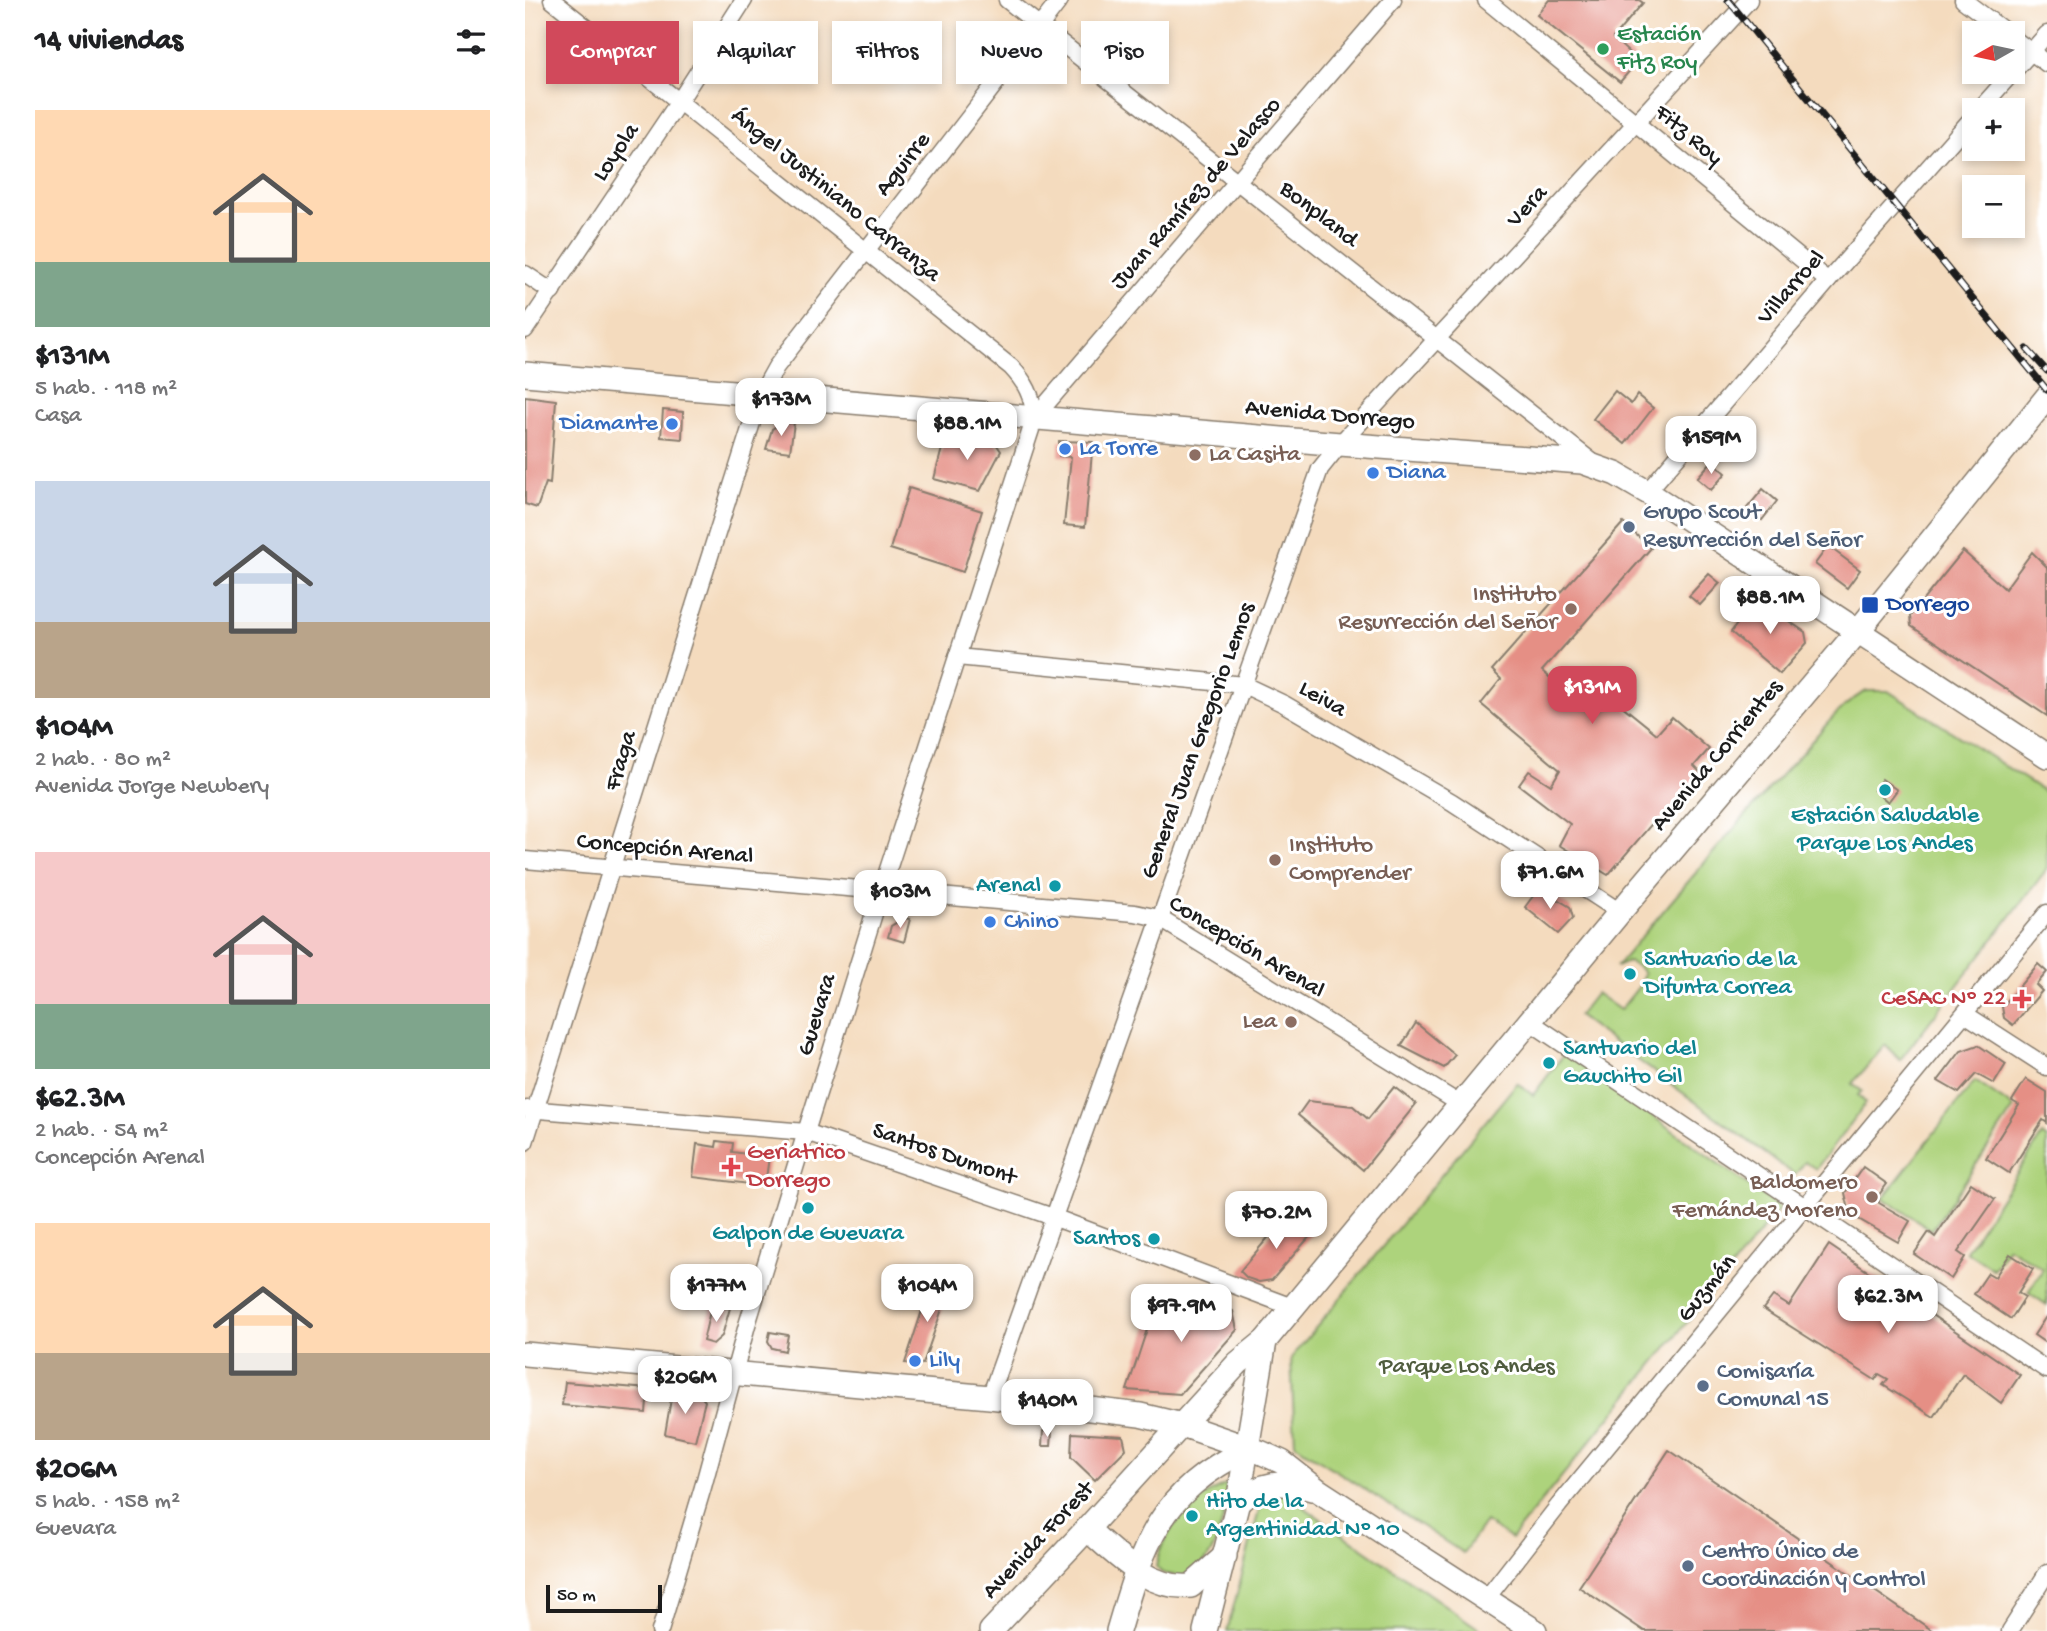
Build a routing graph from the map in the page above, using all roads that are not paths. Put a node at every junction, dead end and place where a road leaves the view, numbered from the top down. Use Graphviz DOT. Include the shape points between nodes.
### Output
graph roads {
  1 [pos="552,0"];
  2 [pos="744,0"];
  3 [pos="1007,0"];
  4 [pos="1060,0"];
  5 [pos="1393,0"];
  6 [pos="1486,0"];
  7 [pos="1749,0"];
  8 [pos="1963,0"];
  9 [pos="1034,21"];
  10 [pos="1044,21"];
  11 [pos="1991,21"];
  12 [pos="2047,34"];
  13 [pos="1067,47"];
  14 [pos="2025,47"];
  15 [pos="2031,52"];
  16 [pos="2047,64"];
  17 [pos="995,84"];
  18 [pos="1990,98"];
  19 [pos="680,100"];
  20 [pos="1636,123"];
  21 [pos="1962,130"];
  22 [pos="1237,182"];
  23 [pos="867,250"];
  24 [pos="525,274"];
  25 [pos="1828,281"];
  26 [pos="552,292"];
  27 [pos="525,330"];
  28 [pos="1439,339"];
  29 [pos="525,374"];
  30 [pos="761,394"];
  31 [pos="2047,397"];
  32 [pos="1035,417"];
  33 [pos="1340,444"];
  34 [pos="1600,468"];
  35 [pos="1647,492"];
  36 [pos="1858,631"];
  37 [pos="957,657"];
  38 [pos="1244,685"];
  39 [pos="2047,757"];
  40 [pos="525,860"];
  41 [pos="612,870"];
  42 [pos="881,891"];
  43 [pos="1620,912"];
  44 [pos="2047,913"];
  45 [pos="1159,918"];
  46 [pos="1965,1014"];
  47 [pos="1529,1021"];
  48 [pos="2047,1067"];
  49 [pos="1460,1104"];
  50 [pos="530,1109"];
  51 [pos="806,1132"];
  52 [pos="525,1142"];
  53 [pos="1805,1207"];
  54 [pos="1053,1217"];
  55 [pos="1293,1307"];
  56 [pos="1265,1341"];
  57 [pos="525,1354"];
  58 [pos="2047,1370"];
  59 [pos="734,1374"];
  60 [pos="991,1397"];
  61 [pos="1182,1425"];
  62 [pos="1247,1449"];
  63 [pos="1319,1491"];
  64 [pos="1238,1502"];
  65 [pos="1087,1529"];
  66 [pos="1225,1556"];
  67 [pos="1136,1569"];
  68 [pos="2047,1573"];
  69 [pos="1486,1599"];
  70 [pos="660,1631"];
  71 [pos="991,1631"];
  72 [pos="1118,1631"];
  73 [pos="1205,1631"];
  74 [pos="1535,1631"];
  75 [pos="2010,1631"];
  1 -- 19 [label="street, Ángel Justiniano Carranza"];
  2 -- 19 [label="street, Loyola"];
  3 -- 9 [label="street, Bonpland"];
  4 -- 10 [label="street, Aguirre"];
  5 -- 22 [label="street, Juan Ramírez de Velasco"];
  6 -- 20 [label="street, Fitz Roy"];
  7 -- 20 [label="street, Vera"];
  8 -- 11 [label="street"];
  12 -- 15 [label="street"];
  13 -- 22 [label="street, Bonpland"];
  14 -- 15 [label="street"];
  15 -- 16 [label="street"];
  15 -- 18 [label="street"];
  17 -- 23 [label="street, Aguirre"];
  19 -- 23 [label="street, Ángel Justiniano Carranza"];
  19 -- 26 [label="street, Loyola"];
  20 -- 25 [label="street, Fitz Roy"];
  20 -- 28 [label="street, Vera"];
  21 -- 25 [label="street, Villarroel"];
  22 -- 28 [label="street, Bonpland"];
  22 -- 32 [label="street, Juan Ramírez de Velasco"];
  23 -- 30 [label="street, Aguirre" via="776,367"];
  23 -- 32 [label="street, Ángel Justiniano Carranza" via="1011,367 1029,391"];
  24 -- 26 [label="street"];
  25 -- 35 [label="street, Villarroel"];
  26 -- 27 [label="street, Loyola"];
  28 -- 33 [label="street, Vera"];
  28 -- 34 [label="street, Bonpland"];
  29 -- 30 [label="main road, Avenida Dorrego"];
  30 -- 32 [label="main road, Avenida Dorrego"];
  30 -- 41 [label="street, Fraga"];
  31 -- 36 [label="main road, Avenida Corrientes"];
  32 -- 33 [label="main road, Avenida Dorrego"];
  32 -- 37 [label="street, Guevara"];
  33 -- 34 [label="main road, Avenida Dorrego" via="1564,460"];
  33 -- 38 [label="street, General Juan Gregorio Lemos" via="1320,469"];
  34 -- 35 [label="main road, Avenida Dorrego"];
  35 -- 36 [label="main road, Avenida Dorrego"];
  36 -- 39 [label="main road, Avenida Dorrego"];
  36 -- 43 [label="main road, Avenida Corrientes"];
  37 -- 38 [label="street, Leiva"];
  37 -- 42 [label="street, Guevara"];
  38 -- 43 [label="street, Leiva" via="1285,704 1452,802"];
  38 -- 45 [label="street, General Juan Gregorio Lemos"];
  40 -- 41 [label="street, Concepción Arenal"];
  41 -- 42 [label="street, Concepción Arenal"];
  41 -- 50 [label="street, Fraga"];
  42 -- 45 [label="street, Concepción Arenal"];
  42 -- 51 [label="street, Guevara"];
  43 -- 47 [label="main road, Avenida Corrientes"];
  44 -- 46 [label="street, Guzmán"];
  45 -- 49 [label="street, Concepción Arenal"];
  45 -- 54 [label="street, General Juan Gregorio Lemos"];
  46 -- 48 [label="street"];
  46 -- 53 [label="street, Guzmán"];
  47 -- 49 [label="main road, Avenida Corrientes"];
  47 -- 53 [label="street"];
  49 -- 55 [label="main road, Avenida Corrientes"];
  50 -- 51 [label="street, Santos Dumont"];
  50 -- 52 [label="street, Fraga"];
  51 -- 54 [label="street, Santos Dumont"];
  51 -- 59 [label="street, Guevara"];
  53 -- 58 [label="street"];
  53 -- 69 [label="street, Guzmán"];
  54 -- 55 [label="street, Santos Dumont"];
  54 -- 60 [label="street, General Juan Gregorio Lemos"];
  55 -- 56 [label="main road, Avenida Corrientes"];
  56 -- 61 [label="main road, Avenida Corrientes" via="1238,1363"];
  56 -- 62 [label="main road"];
  57 -- 59 [label="main road"];
  59 -- 60 [label="main road"];
  59 -- 70 [label="street, Guevara"];
  60 -- 61 [label="main road" via="1140,1415"];
  61 -- 62 [label="main road"];
  61 -- 65 [label="main road, Avenida Forest"];
  62 -- 63 [label="main road" via="1282,1462"];
  62 -- 64 [label="main road"];
  62 -- 67 [label="main road" via="1181,1494 1156,1527"];
  63 -- 64 [label="main road" via="1278,1483 1249,1492"];
  63 -- 69 [label="main road"];
  64 -- 66 [label="main road"];
  65 -- 67 [label="main road"];
  65 -- 71 [label="main road, Avenida Forest"];
  66 -- 67 [label="main road" via="1191,1586 1165,1585"];
  66 -- 73 [label="main road"];
  67 -- 72 [label="main road"];
  68 -- 75 [label="street"];
  69 -- 74 [label="main road"];
}
